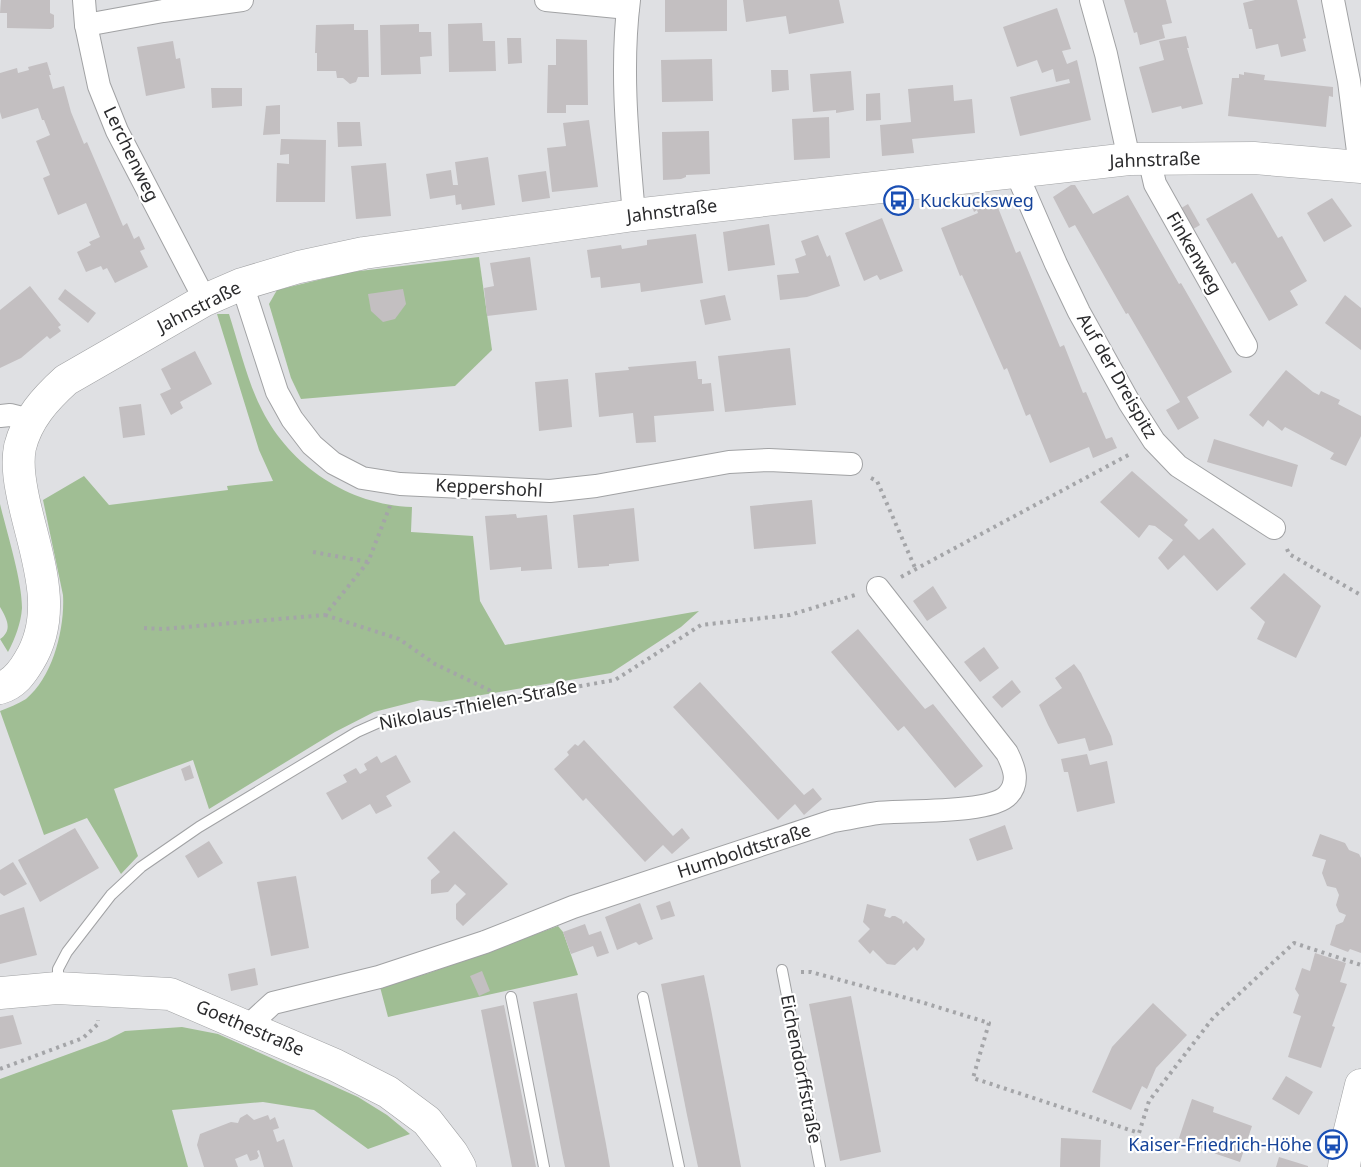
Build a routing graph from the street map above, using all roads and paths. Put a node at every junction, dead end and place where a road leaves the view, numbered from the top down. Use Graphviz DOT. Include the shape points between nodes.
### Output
graph roads {
  1 [pos="84,0"];
  2 [pos="242,0"];
  3 [pos="546,0"];
  4 [pos="1091,0"];
  5 [pos="1336,1"];
  6 [pos="628,4"];
  7 [pos="86,25"];
  8 [pos="1139,159"];
  9 [pos="1360,167"];
  10 [pos="1016,172"];
  11 [pos="634,215"];
  12 [pos="242,284"];
  13 [pos="205,300"];
  14 [pos="1246,346"];
  15 [pos="15,418"];
  16 [pos="1154,441"];
  17 [pos="851,464"];
  18 [pos="400,484"];
  19 [pos="1274,528"];
  20 [pos="312,552"];
  21 [pos="368,562"];
  22 [pos="916,570"];
  23 [pos="878,588"];
  24 [pos="1361,595"];
  25 [pos="325,615"];
  26 [pos="144,628"];
  27 [pos="0,688"];
  28 [pos="495,700"];
  29 [pos="384,720"];
  30 [pos="1361,965"];
  31 [pos="782,970"];
  32 [pos="57,987"];
  33 [pos="103,990"];
  34 [pos="0,993"];
  35 [pos="511,997"];
  36 [pos="643,997"];
  37 [pos="248,1026"];
  38 [pos="0,1069"];
  39 [pos="1361,1084"];
  40 [pos="460,1167"];
  41 [pos="543,1167"];
  42 [pos="679,1167"];
  43 [pos="820,1167"];
  44 [pos="1344,1167"];
  1 -- 7 [label="street, Lerchenweg"];
  2 -- 7 [label="street"];
  3 -- 6 [label="street"];
  4 -- 8 [label="street, Finkenweg"];
  5 -- 9 [label="street"];
  6 -- 11 [label="street" via="626,117"];
  7 -- 13 [label="street, Lerchenweg" via="99,86 117,131"];
  8 -- 9 [label="street, Jahnstraße" via="1254,158"];
  8 -- 10 [label="street, Jahnstraße"];
  8 -- 14 [label="street, Finkenweg"];
  10 -- 11 [label="street, Jahnstraße"];
  10 -- 16 [label="street, Auf der Dreispitz" via="1079,312"];
  11 -- 12 [label="street, Jahnstraße" via="364,253"];
  12 -- 13 [label="street, Jahnstraße"];
  12 -- 18 [label="street, Keppershohl" via="277,392 312,445 333,463 362,478"];
  13 -- 15 [label="street, Jahnstraße" via="66,380"];
  15 -- 27 [label="street, Jahnstraße" via="20,447 18,470 41,562 43,617 40,640 31,658 20,676"];
  16 -- 19 [label="street, Auf der Dreispitz" via="1178,466"];
  16 -- 22 [label="path, Nikolaus-Thielen-Straße"];
  17 -- 18 [label="street, Keppershohl" via="729,462 550,491"];
  17 -- 22 [label="path" via="877,482"];
  18 -- 21 [label="path"];
  19 -- 24 [label="path" via="1289,554"];
  20 -- 21 [label="path"];
  21 -- 25 [label="path"];
  22 -- 23 [label="path, Nikolaus-Thielen-Straße"];
  23 -- 28 [label="path, Nikolaus-Thielen-Straße" via="790,615 701,625 615,680"];
  23 -- 37 [label="street, Humboldtstraße" via="1007,753 1015,770 1015,786 1007,797 995,804 972,808 877,813 833,821 573,907 390,974 273,1003"];
  25 -- 26 [label="path"];
  25 -- 28 [label="path" via="399,639 435,664 489,690"];
  28 -- 29 [label="path, Nikolaus-Thielen-Straße"];
  29 -- 32 [label="lane, Nikolaus-Thielen-Straße" via="327,750 141,867 111,895 67,952 58,969"];
  30 -- 31 [label="path" via="1294,943 1213,1018 1149,1101 1139,1133 973,1078 989,1023 811,972"];
  31 -- 43 [label="lane, Eichendorffstraße"];
  32 -- 33 [label="street, Goethestraße"];
  32 -- 34 [label="street, Goethestraße"];
  33 -- 37 [label="street, Goethestraße" via="170,994"];
  33 -- 38 [label="path" via="98,1024 83,1038"];
  35 -- 41 [label="lane"];
  36 -- 42 [label="lane"];
  37 -- 40 [label="street, Goethestraße" via="388,1092 426,1121"];
  39 -- 44 [label="street"];
}
